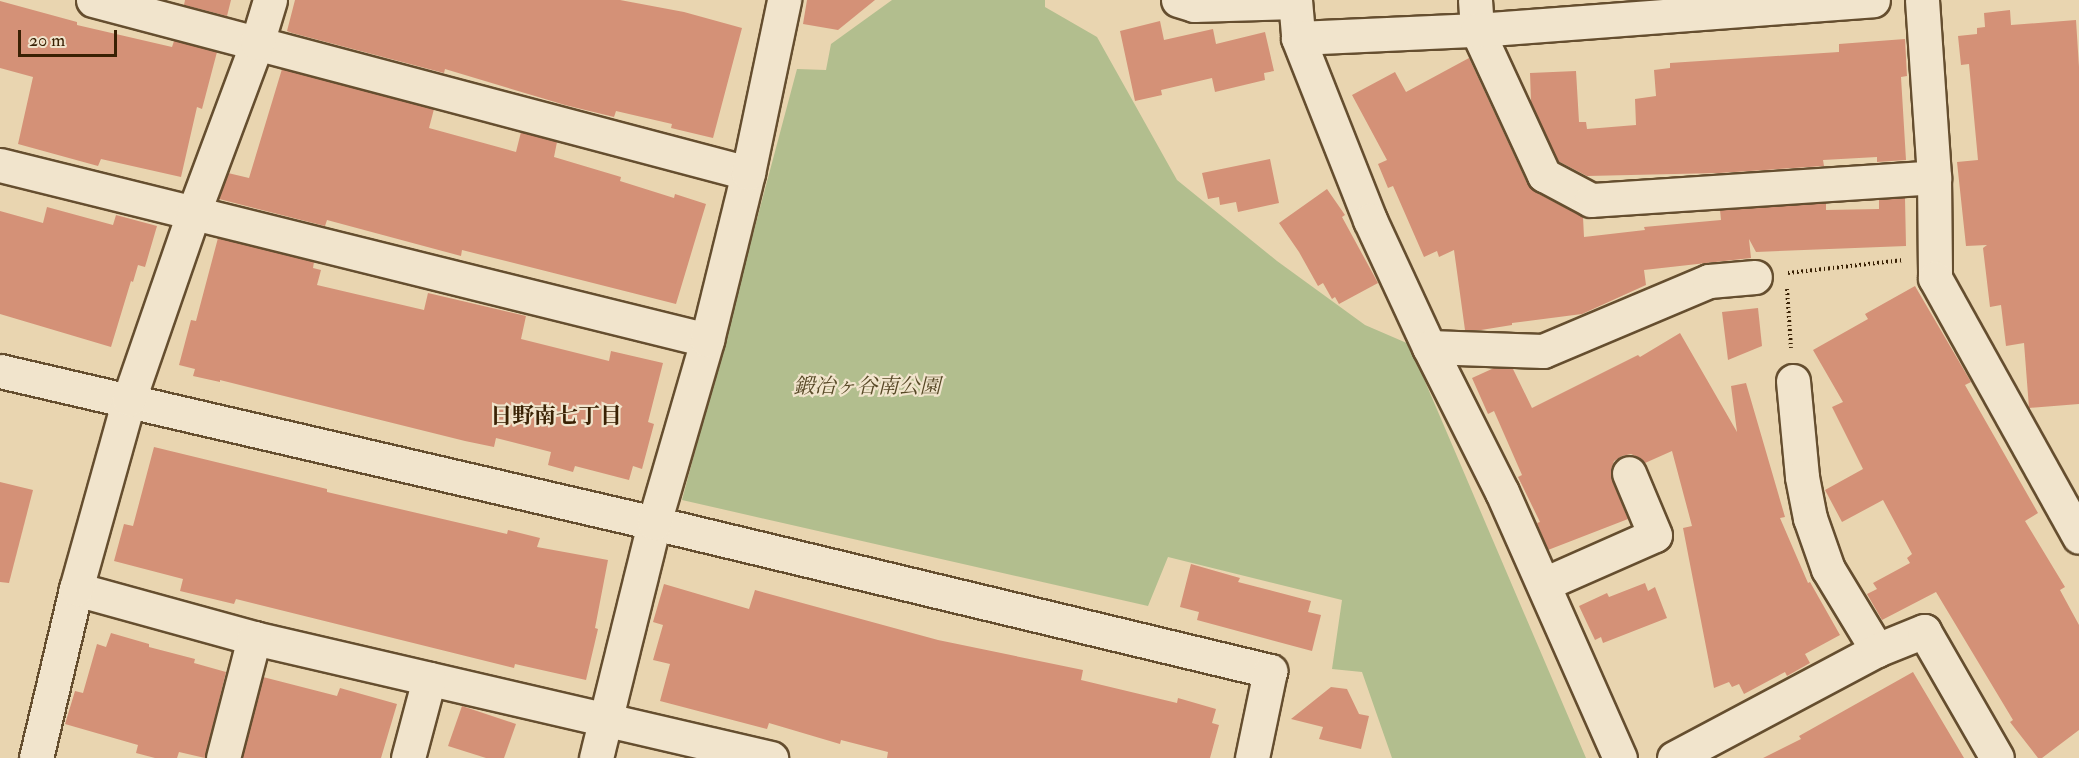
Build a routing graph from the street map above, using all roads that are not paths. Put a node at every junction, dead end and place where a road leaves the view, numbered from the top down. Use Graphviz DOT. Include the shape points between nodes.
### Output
graph roads {
  1 [pos="93,0"];
  2 [pos="270,0"];
  3 [pos="784,0"];
  4 [pos="1178,0"];
  5 [pos="1873,0"];
  6 [pos="1922,0"];
  7 [pos="1295,1"];
  8 [pos="1647,8"];
  9 [pos="1476,15"];
  10 [pos="1298,38"];
  11 [pos="257,44"];
  12 [pos="0,165"];
  13 [pos="748,173"];
  14 [pos="1934,177"];
  15 [pos="193,214"];
  16 [pos="1771,275"];
  17 [pos="707,340"];
  18 [pos="1429,347"];
  19 [pos="0,371"];
  20 [pos="1792,381"];
  21 [pos="129,399"];
  22 [pos="1644,484"];
  23 [pos="654,523"];
  24 [pos="2079,537"];
  25 [pos="1544,584"];
  26 [pos="75,589"];
  27 [pos="254,638"];
  28 [pos="1877,650"];
  29 [pos="429,679"];
  30 [pos="607,718"];
  31 [pos="36,758"];
  32 [pos="223,758"];
  33 [pos="408,758"];
  34 [pos="596,758"];
  35 [pos="771,758"];
  36 [pos="1252,758"];
  37 [pos="1620,758"];
  38 [pos="1674,758"];
  39 [pos="1997,758"];
  1 -- 11 [label="street"];
  2 -- 11 [label="street"];
  3 -- 13 [label="street"];
  4 -- 7 [label="street" via="1194,5"];
  5 -- 8 [label="street"];
  6 -- 14 [label="street"];
  7 -- 10 [label="street"];
  8 -- 9 [label="street"];
  9 -- 10 [label="street"];
  9 -- 14 [label="street" via="1544,175 1591,200"];
  10 -- 18 [label="street" via="1370,220"];
  11 -- 13 [label="street"];
  11 -- 15 [label="street"];
  12 -- 15 [label="street"];
  13 -- 17 [label="street"];
  14 -- 24 [label="street" via="1935,278"];
  15 -- 17 [label="street"];
  15 -- 21 [label="street"];
  16 -- 18 [label="street" via="1709,281 1543,351"];
  17 -- 23 [label="street"];
  18 -- 25 [label="street"];
  19 -- 21 [label="street"];
  20 -- 28 [label="street" via="1810,518 1828,569"];
  21 -- 23 [label="street"];
  21 -- 26 [label="street"];
  22 -- 25 [label="street" via="1655,535"];
  23 -- 30 [label="street"];
  23 -- 36 [label="street" via="1270,671"];
  25 -- 37 [label="street"];
  26 -- 27 [label="street"];
  26 -- 31 [label="street"];
  27 -- 29 [label="street"];
  27 -- 32 [label="street"];
  28 -- 38 [label="street"];
  28 -- 39 [label="street" via="1924,631"];
  29 -- 30 [label="street"];
  29 -- 33 [label="street"];
  30 -- 34 [label="street"];
  30 -- 35 [label="street"];
}
